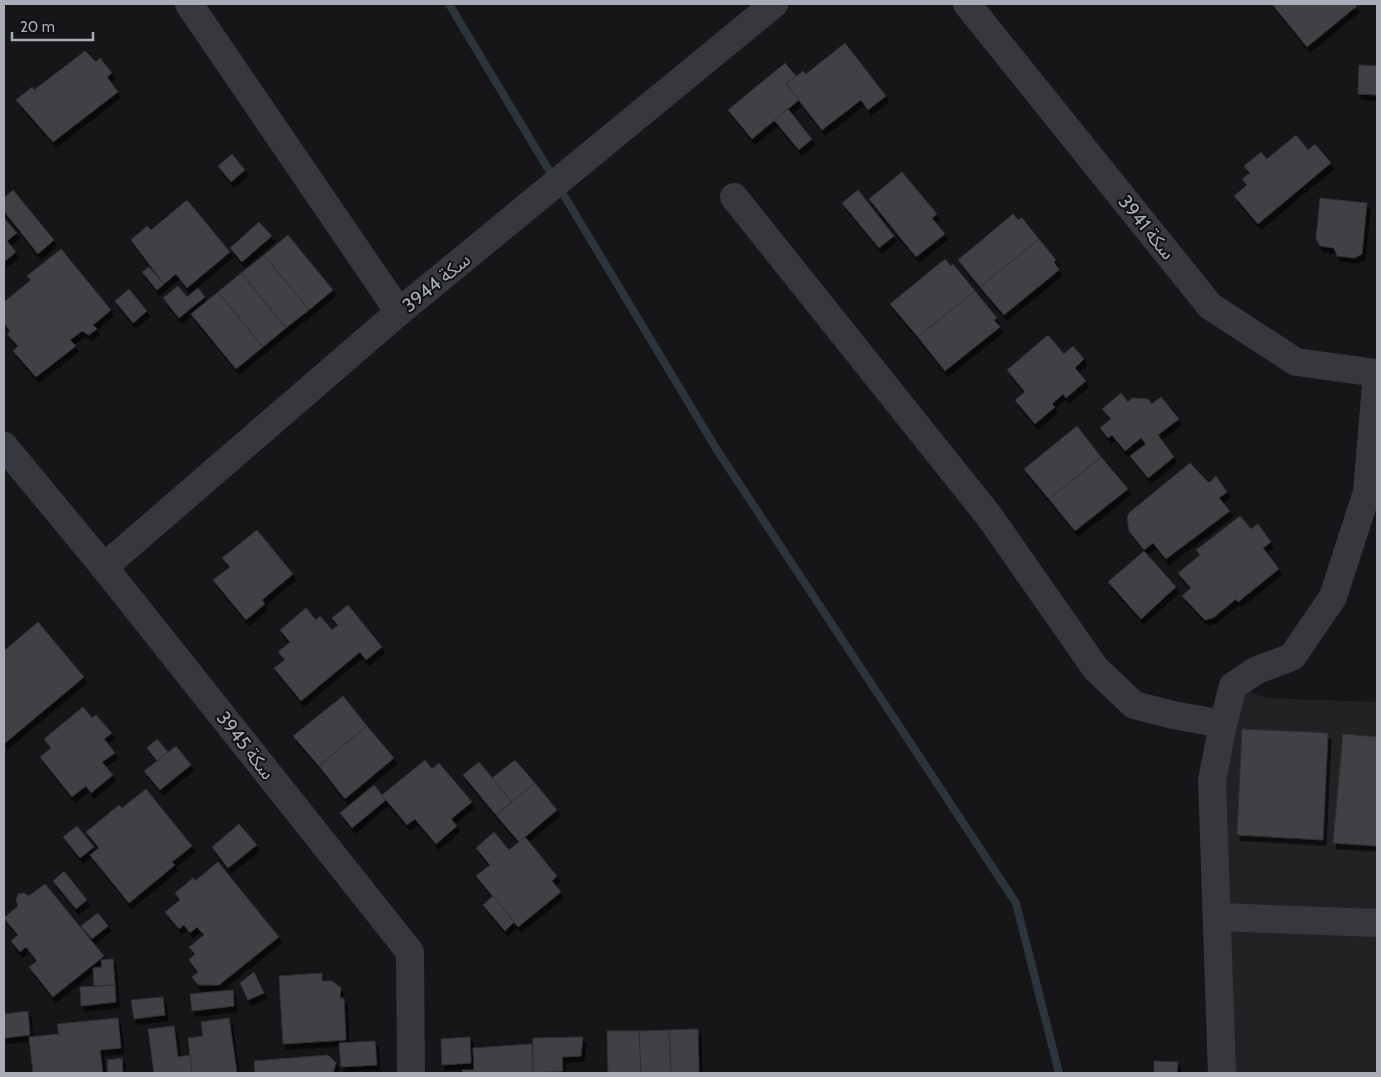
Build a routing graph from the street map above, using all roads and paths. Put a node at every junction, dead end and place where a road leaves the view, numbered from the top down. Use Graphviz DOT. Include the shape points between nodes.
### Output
graph roads {
  1 [pos="189,4"];
  2 [pos="774,4"];
  3 [pos="967,4"];
  4 [pos="734,197"];
  5 [pos="399,312"];
  6 [pos="1377,373"];
  7 [pos="4,446"];
  8 [pos="104,567"];
  9 [pos="1223,724"];
  10 [pos="1218,917"];
  11 [pos="1377,923"];
  12 [pos="411,1073"];
  13 [pos="1222,1073"];
  1 -- 5 [label="street"];
  2 -- 5 [label="street, سكة 3944"];
  3 -- 6 [label="street, سكة 3941" via="1210,306 1296,362"];
  4 -- 9 [label="street" via="989,516 1096,669 1134,705"];
  5 -- 8 [label="street, سكة 3944"];
  6 -- 9 [label="street" via="1367,492 1333,597 1292,657 1257,670 1233,686"];
  7 -- 8 [label="street, سكة 3945"];
  8 -- 12 [label="street, سكة 3945" via="410,952"];
  9 -- 10 [label="street" via="1212,780"];
  10 -- 11 [label="street"];
  10 -- 13 [label="street"];
}
